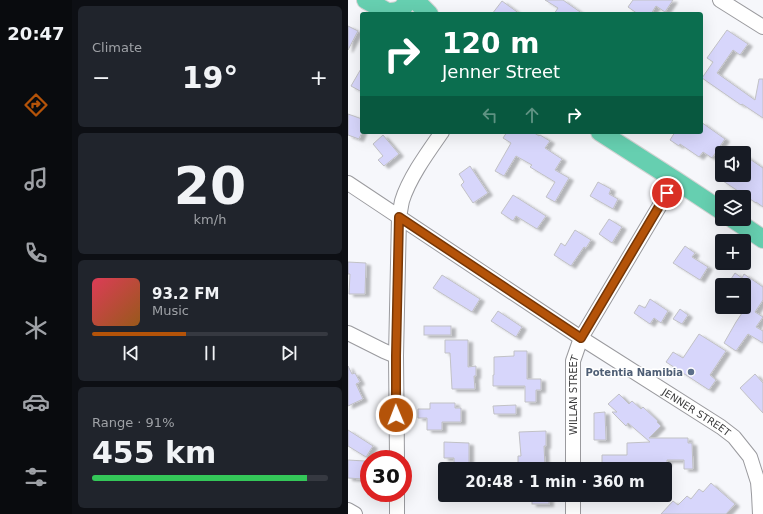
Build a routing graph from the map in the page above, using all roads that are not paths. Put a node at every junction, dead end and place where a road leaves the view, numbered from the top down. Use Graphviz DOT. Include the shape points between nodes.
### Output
graph roads {
  1 [pos="366,0"];
  2 [pos="407,0"];
  3 [pos="415,0"];
  4 [pos="720,0"];
  5 [pos="387,12"];
  6 [pos="396,12"];
  7 [pos="427,12"];
  8 [pos="763,27"];
  9 [pos="441,134"];
  10 [pos="603,134"];
  11 [pos="675,180"];
  12 [pos="348,183"];
  13 [pos="715,207"];
  14 [pos="399,217"];
  15 [pos="744,226"];
  16 [pos="763,239"];
  17 [pos="348,333"];
  18 [pos="581,338"];
  19 [pos="396,356"];
  20 [pos="397,450"];
  21 [pos="573,462"];
  22 [pos="397,502"];
  23 [pos="573,502"];
  24 [pos="348,510"];
  25 [pos="355,514"];
  26 [pos="397,514"];
  27 [pos="573,514"];
  28 [pos="760,514"];
  1 -- 5 [label="main road"];
  2 -- 6 [label="main road" via="403,8"];
  3 -- 7 [label="main road"];
  4 -- 8 [label="street"];
  9 -- 14 [label="street" via="410,182"];
  10 -- 11 [label="main road"];
  11 -- 13 [label="main road"];
  11 -- 18 [label="street, WILLAN STREET"];
  12 -- 14 [label="street, JENNER STREET"];
  14 -- 18 [label="street, JENNER STREET"];
  14 -- 19 [label="street"];
  15 -- 16 [label="main road"];
  17 -- 19 [label="street"];
  18 -- 21 [label="street, WILLAN STREET" via="573,360"];
  18 -- 28 [label="street, JENNER STREET" via="734,437 750,457 758,482"];
  19 -- 20 [label="street"];
  22 -- 26 [label="street"];
  23 -- 27 [label="street"];
  24 -- 25 [label="street"];
}
